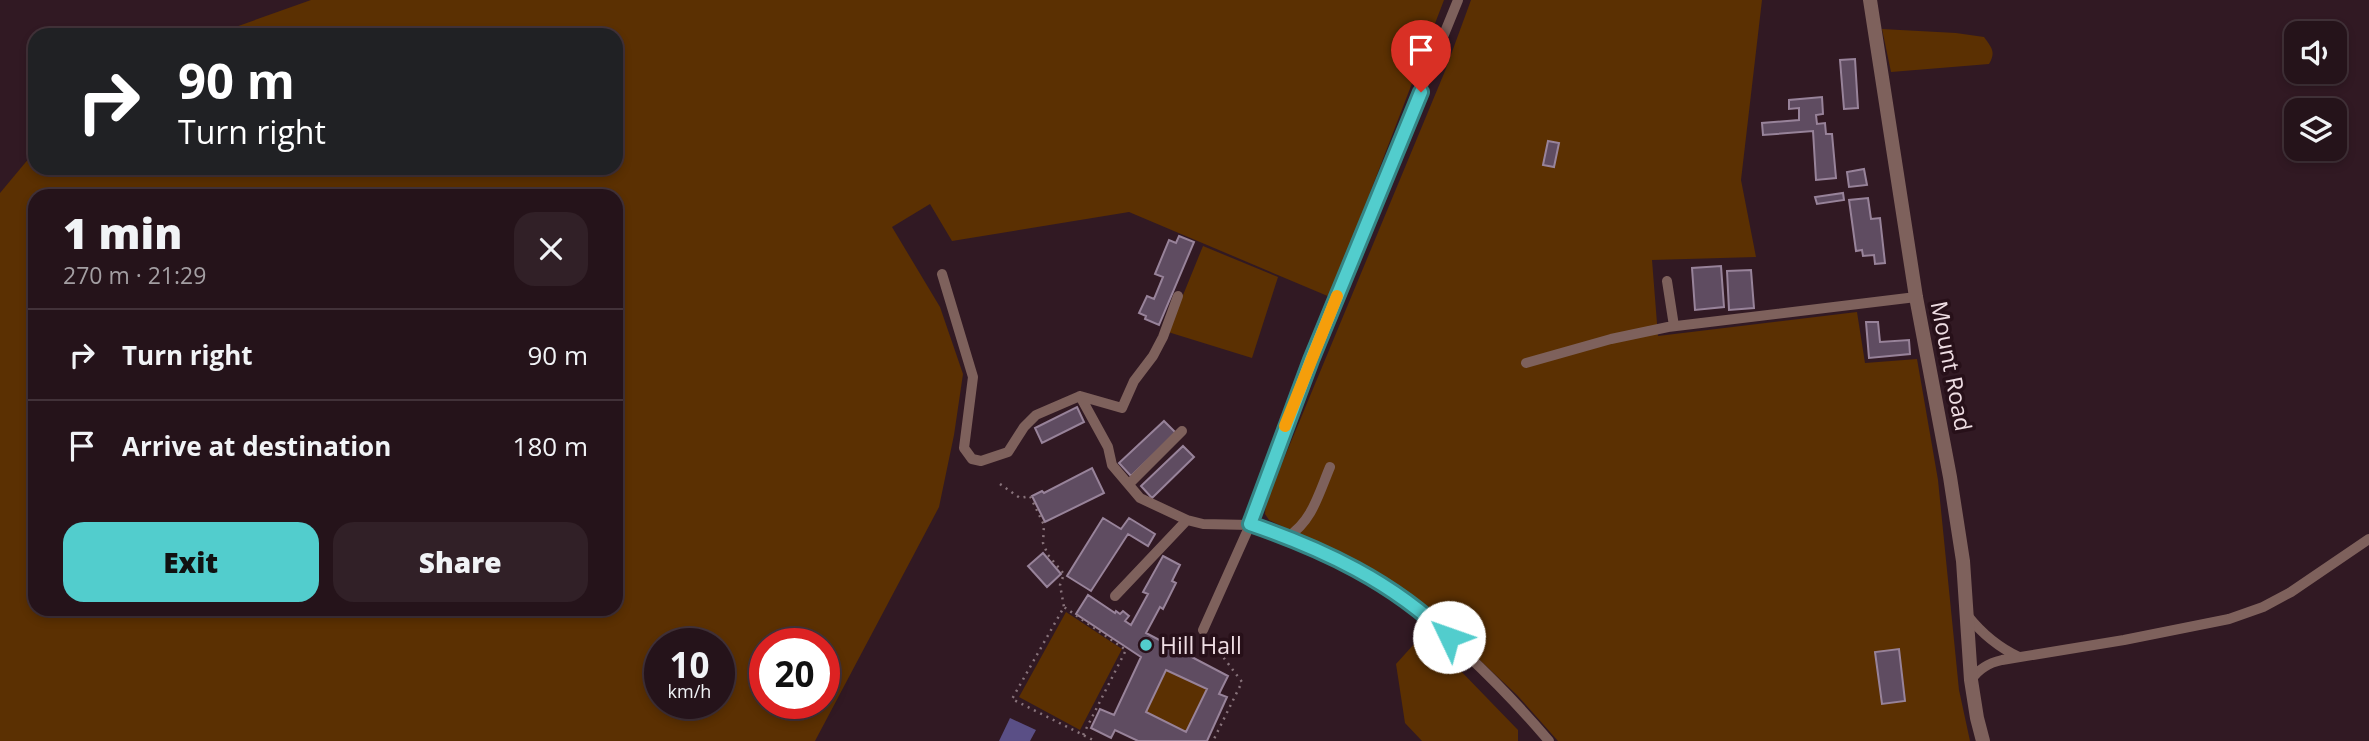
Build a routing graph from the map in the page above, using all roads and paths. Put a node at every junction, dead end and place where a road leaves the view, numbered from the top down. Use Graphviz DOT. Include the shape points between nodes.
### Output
graph roads {
  1 [pos="1458,0"];
  2 [pos="1870,0"];
  3 [pos="942,274"];
  4 [pos="1667,281"];
  5 [pos="1178,296"];
  6 [pos="1916,297"];
  7 [pos="1674,326"];
  8 [pos="1526,363"];
  9 [pos="1080,396"];
  10 [pos="1182,431"];
  11 [pos="1330,467"];
  12 [pos="1000,484"];
  13 [pos="1129,484"];
  14 [pos="1187,520"];
  15 [pos="1250,524"];
  16 [pos="1287,537"];
  17 [pos="2368,542"];
  18 [pos="1115,596"];
  19 [pos="1064,607"];
  20 [pos="1968,616"];
  21 [pos="1203,630"];
  22 [pos="2020,657"];
  23 [pos="1971,680"];
  24 [pos="1083,735"];
  25 [pos="1095,741"];
  26 [pos="1213,741"];
  27 [pos="1549,741"];
  28 [pos="1983,741"];
  1 -- 15 [label="lane" via="1348,267"];
  2 -- 6 [label="street, Mount Road"];
  3 -- 9 [label="lane" via="973,377 964,448 972,459 981,461 1008,452 1036,415"];
  4 -- 7 [label="lane"];
  5 -- 9 [label="lane" via="1163,337 1122,408"];
  6 -- 7 [label="lane"];
  6 -- 20 [label="street, Mount Road" via="1950,477"];
  7 -- 8 [label="lane"];
  9 -- 13 [label="lane" via="1108,447 1112,465"];
  10 -- 13 [label="lane"];
  11 -- 16 [label="lane" via="1307,520"];
  12 -- 19 [label="path" via="1020,498 1030,496 1044,526 1048,555 1064,574 1060,586"];
  13 -- 14 [label="lane" via="1140,498"];
  14 -- 15 [label="lane"];
  14 -- 18 [label="lane"];
  15 -- 16 [label="lane"];
  15 -- 21 [label="lane"];
  16 -- 27 [label="lane" via="1348,564 1433,621 1515,700"];
  17 -- 22 [label="lane" via="2291,592 2230,619"];
  19 -- 24 [label="path" via="1126,650"];
  19 -- 24 [label="path" via="1012,699"];
  20 -- 22 [label="lane" via="2002,649"];
  20 -- 23 [label="street, Mount Road"];
  21 -- 26 [label="path" via="1242,682"];
  22 -- 23 [label="lane" via="1990,663"];
  23 -- 28 [label="street, Mount Road"];
  24 -- 25 [label="path"];
}
